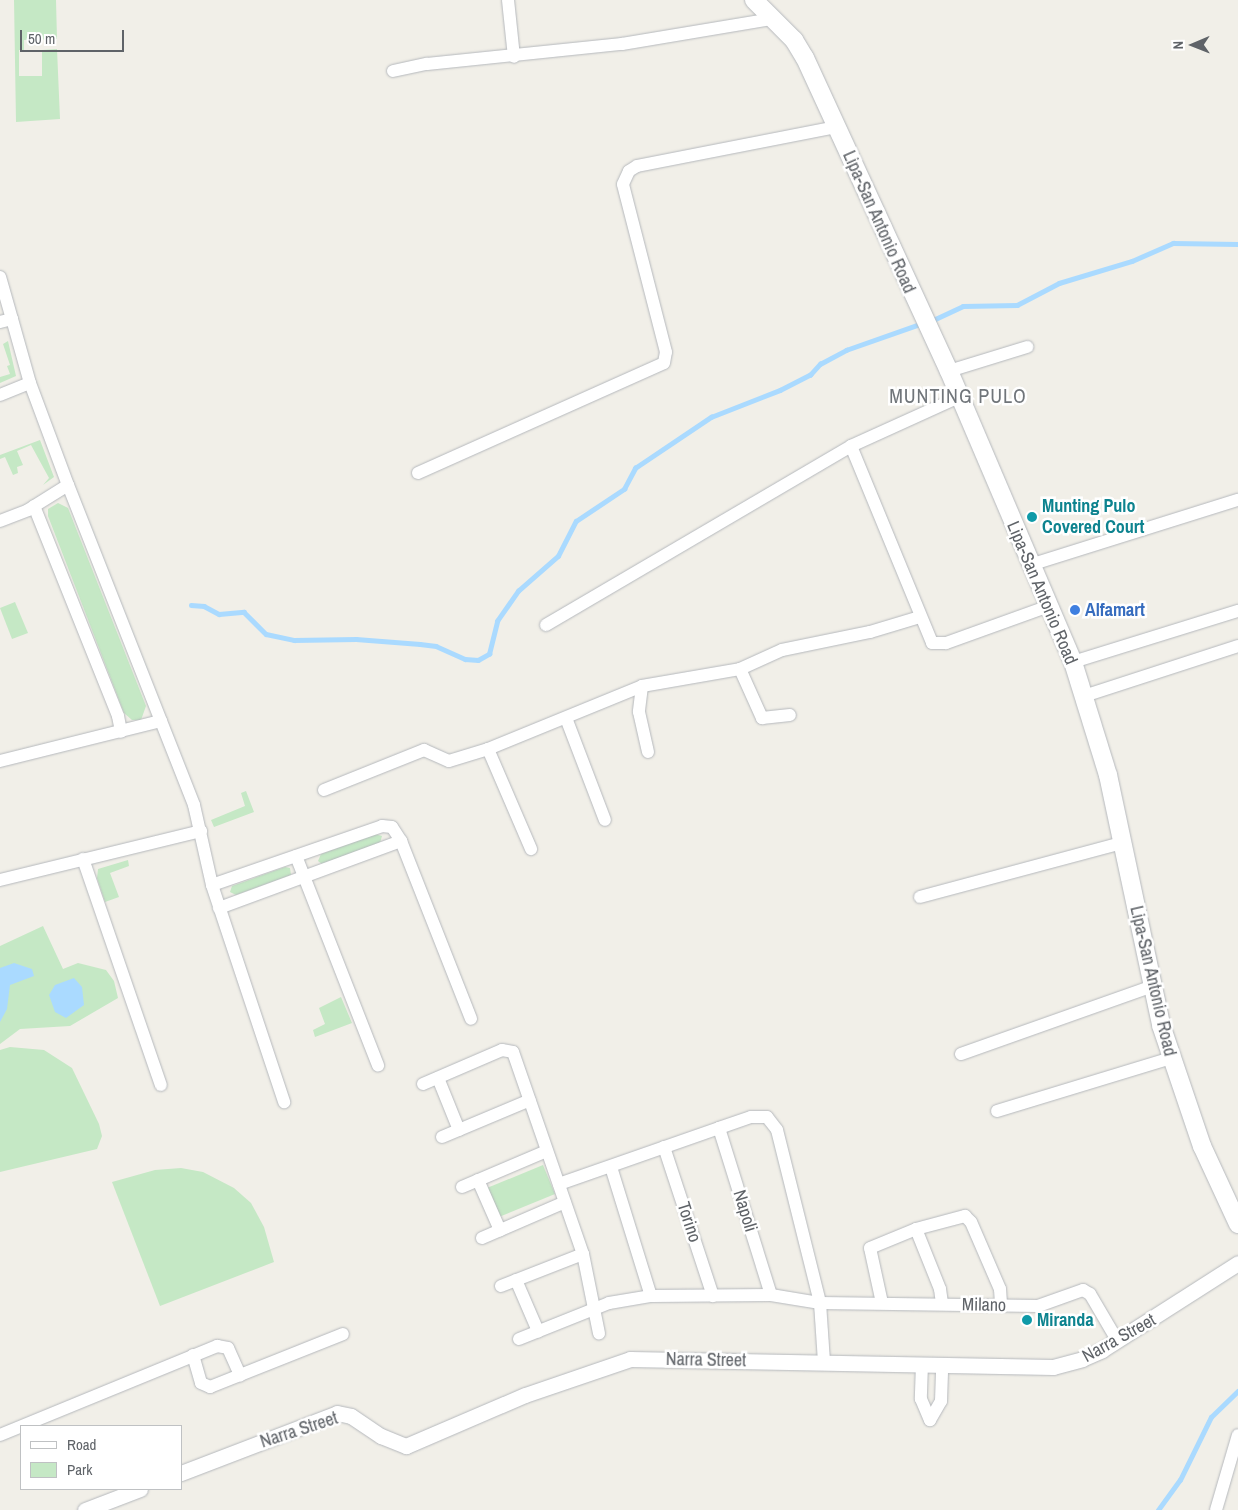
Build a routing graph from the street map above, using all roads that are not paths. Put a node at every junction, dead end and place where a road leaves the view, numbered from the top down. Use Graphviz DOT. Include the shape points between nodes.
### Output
graph roads {
  1 [pos="508,0"];
  2 [pos="757,1"];
  3 [pos="771,19"];
  4 [pos="514,57"];
  5 [pos="393,71"];
  6 [pos="836,127"];
  7 [pos="0,277"];
  8 [pos="6,320"];
  9 [pos="1027,347"];
  10 [pos="949,371"];
  11 [pos="30,383"];
  12 [pos="0,395"];
  13 [pos="959,397"];
  14 [pos="851,446"];
  15 [pos="418,473"];
  16 [pos="68,485"];
  17 [pos="1238,500"];
  18 [pos="34,506"];
  19 [pos="0,521"];
  20 [pos="1030,565"];
  21 [pos="1049,606"];
  22 [pos="1238,611"];
  23 [pos="920,617"];
  24 [pos="546,625"];
  25 [pos="1238,646"];
  26 [pos="1072,662"];
  27 [pos="740,670"];
  28 [pos="642,686"];
  29 [pos="1084,696"];
  30 [pos="790,715"];
  31 [pos="566,718"];
  32 [pos="161,721"];
  33 [pos="121,732"];
  34 [pos="488,749"];
  35 [pos="648,752"];
  36 [pos="0,761"];
  37 [pos="324,790"];
  38 [pos="606,820"];
  39 [pos="201,831"];
  40 [pos="401,841"];
  41 [pos="1122,843"];
  42 [pos="530,849"];
  43 [pos="296,856"];
  44 [pos="82,859"];
  45 [pos="304,877"];
  46 [pos="0,880"];
  47 [pos="212,886"];
  48 [pos="920,897"];
  49 [pos="219,908"];
  50 [pos="1153,986"];
  51 [pos="471,1019"];
  52 [pos="961,1054"];
  53 [pos="1171,1058"];
  54 [pos="378,1065"];
  55 [pos="438,1078"];
  56 [pos="423,1084"];
  57 [pos="161,1085"];
  58 [pos="530,1100"];
  59 [pos="284,1102"];
  60 [pos="997,1111"];
  61 [pos="719,1128"];
  62 [pos="459,1130"];
  63 [pos="442,1137"];
  64 [pos="664,1147"];
  65 [pos="547,1152"];
  66 [pos="611,1167"];
  67 [pos="478,1180"];
  68 [pos="559,1184"];
  69 [pos="462,1187"];
  70 [pos="565,1202"];
  71 [pos="1238,1224"];
  72 [pos="916,1229"];
  73 [pos="500,1230"];
  74 [pos="482,1238"];
  75 [pos="583,1254"];
  76 [pos="1238,1263"];
  77 [pos="516,1280"];
  78 [pos="501,1286"];
  79 [pos="771,1295"];
  80 [pos="652,1296"];
  81 [pos="713,1296"];
  82 [pos="820,1303"];
  83 [pos="882,1303"];
  84 [pos="942,1304"];
  85 [pos="1001,1305"];
  86 [pos="592,1310"];
  87 [pos="538,1331"];
  88 [pos="599,1333"];
  89 [pos="343,1334"];
  90 [pos="519,1339"];
  91 [pos="1117,1340"];
  92 [pos="193,1355"];
  93 [pos="824,1362"];
  94 [pos="922,1364"];
  95 [pos="942,1364"];
  96 [pos="240,1375"];
  97 [pos="24,1425"];
  98 [pos="20,1427"];
  99 [pos="0,1435"];
  100 [pos="1238,1435"];
  101 [pos="182,1473"];
  102 [pos="1238,1485"];
  103 [pos="137,1490"];
  104 [pos="1224,1490"];
  105 [pos="85,1510"];
  106 [pos="1216,1510"];
  1 -- 4 [label="street"];
  2 -- 3 [label="main road, Lipa-San Antonio Road"];
  3 -- 4 [label="street" via="672,37"];
  3 -- 6 [label="main road, Lipa-San Antonio Road" via="800,49"];
  4 -- 5 [label="street" via="427,64"];
  6 -- 10 [label="main road, Lipa-San Antonio Road"];
  6 -- 15 [label="street" via="637,166 629,171 623,184 666,352 664,364"];
  7 -- 8 [label="street"];
  8 -- 11 [label="street"];
  9 -- 10 [label="street"];
  10 -- 13 [label="main road, Lipa-San Antonio Road"];
  11 -- 12 [label="street"];
  11 -- 16 [label="street"];
  13 -- 14 [label="street"];
  13 -- 20 [label="main road, Lipa-San Antonio Road"];
  14 -- 23 [label="street"];
  14 -- 24 [label="street"];
  16 -- 18 [label="street"];
  16 -- 32 [label="street"];
  17 -- 20 [label="street"];
  18 -- 19 [label="street"];
  18 -- 33 [label="street" via="118,716"];
  20 -- 21 [label="main road, Lipa-San Antonio Road"];
  21 -- 23 [label="street" via="946,643 932,643"];
  21 -- 26 [label="main road, Lipa-San Antonio Road"];
  22 -- 26 [label="street"];
  23 -- 27 [label="street" via="870,632 782,650"];
  25 -- 29 [label="street"];
  26 -- 29 [label="main road, Lipa-San Antonio Road"];
  27 -- 28 [label="street"];
  27 -- 30 [label="street" via="762,718"];
  28 -- 31 [label="street"];
  28 -- 35 [label="street" via="639,712"];
  29 -- 41 [label="main road, Lipa-San Antonio Road" via="1108,775"];
  31 -- 34 [label="street"];
  31 -- 38 [label="street"];
  32 -- 33 [label="street"];
  32 -- 39 [label="street"];
  33 -- 36 [label="street"];
  34 -- 37 [label="street" via="448,761 424,750"];
  34 -- 42 [label="street"];
  39 -- 44 [label="street"];
  39 -- 47 [label="street"];
  40 -- 43 [label="street" via="392,827 382,826"];
  40 -- 45 [label="street"];
  40 -- 51 [label="street"];
  41 -- 48 [label="street"];
  41 -- 50 [label="main road, Lipa-San Antonio Road"];
  43 -- 45 [label="street"];
  43 -- 47 [label="street"];
  44 -- 46 [label="street"];
  44 -- 57 [label="street"];
  45 -- 49 [label="street"];
  45 -- 54 [label="street"];
  47 -- 49 [label="street"];
  49 -- 59 [label="street"];
  50 -- 52 [label="street"];
  50 -- 53 [label="main road, Lipa-San Antonio Road"];
  53 -- 60 [label="street"];
  53 -- 71 [label="main road, Lipa-San Antonio Road" via="1202,1146"];
  55 -- 56 [label="street"];
  55 -- 58 [label="street" via="502,1050 510,1050"];
  55 -- 62 [label="street"];
  58 -- 62 [label="street"];
  58 -- 65 [label="street"];
  61 -- 64 [label="street"];
  61 -- 79 [label="street, Napoli"];
  61 -- 82 [label="street" via="760,1116 772,1121"];
  62 -- 63 [label="street"];
  64 -- 66 [label="street"];
  64 -- 81 [label="street, Torino"];
  65 -- 67 [label="street"];
  65 -- 68 [label="street"];
  66 -- 68 [label="street"];
  66 -- 80 [label="street"];
  67 -- 69 [label="street"];
  67 -- 73 [label="street"];
  68 -- 70 [label="street"];
  70 -- 73 [label="street"];
  70 -- 75 [label="street"];
  72 -- 83 [label="street" via="870,1248"];
  72 -- 84 [label="street" via="940,1289"];
  72 -- 85 [label="street" via="957,1217 965,1216 972,1222 1000,1289"];
  73 -- 74 [label="street"];
  75 -- 77 [label="street"];
  75 -- 86 [label="street"];
  76 -- 91 [label="street, Narra Street"];
  77 -- 78 [label="street"];
  77 -- 87 [label="street"];
  79 -- 81 [label="street, Milano"];
  79 -- 82 [label="street, Milano"];
  80 -- 81 [label="street, Milano"];
  80 -- 86 [label="street, Milano" via="609,1303"];
  82 -- 83 [label="street, Milano"];
  82 -- 93 [label="street"];
  83 -- 84 [label="street, Milano"];
  84 -- 85 [label="street, Milano"];
  85 -- 91 [label="street, Milano" via="1038,1306 1086,1290"];
  86 -- 87 [label="street, Milano"];
  86 -- 88 [label="street"];
  87 -- 90 [label="street, Milano"];
  89 -- 96 [label="street"];
  91 -- 95 [label="street, Narra Street" via="1082,1359 1053,1367"];
  92 -- 96 [label="street" via="217,1346 228,1348"];
  92 -- 96 [label="street" via="201,1383 206,1386"];
  92 -- 97 [label="street"];
  93 -- 94 [label="street, Narra Street"];
  93 -- 101 [label="street, Narra Street" via="630,1360 525,1395 406,1446 381,1436 351,1416 337,1413"];
  94 -- 95 [label="street, Narra Street"];
  94 -- 95 [label="street" via="921,1399 930,1420 941,1401"];
  98 -- 99 [label="street"];
  100 -- 104 [label="street"];
  102 -- 104 [label="street"];
  103 -- 105 [label="street"];
  104 -- 106 [label="street"];
}
